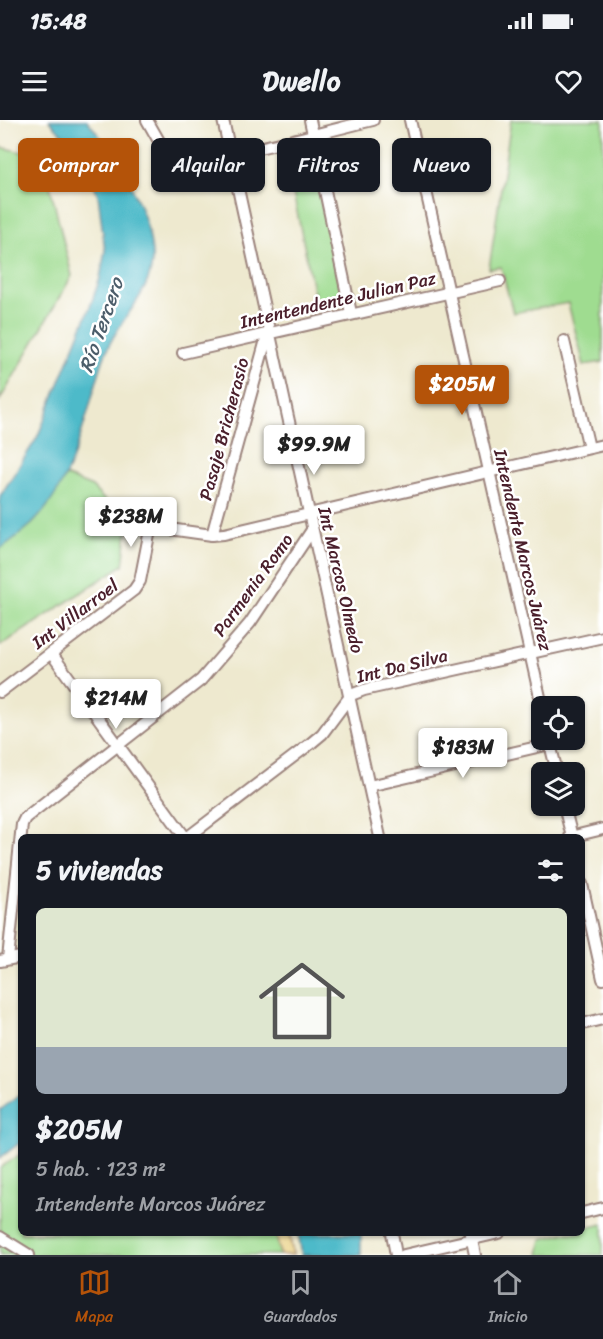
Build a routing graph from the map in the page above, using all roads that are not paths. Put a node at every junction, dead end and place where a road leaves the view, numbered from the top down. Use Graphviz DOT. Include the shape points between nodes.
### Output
graph roads {
  1 [pos="147,120"];
  2 [pos="223,120"];
  3 [pos="310,120"];
  4 [pos="373,120"];
  5 [pos="410,120"];
  6 [pos="313,134"];
  7 [pos="157,138"];
  8 [pos="227,138"];
  9 [pos="265,145"];
  10 [pos="238,192"];
  11 [pos="500,281"];
  12 [pos="449,292"];
  13 [pos="351,313"];
  14 [pos="268,333"];
  15 [pos="564,340"];
  16 [pos="183,353"];
  17 [pos="603,445"];
  18 [pos="589,448"];
  19 [pos="489,472"];
  20 [pos="308,514"];
  21 [pos="312,530"];
  22 [pos="212,535"];
  23 [pos="603,637"];
  24 [pos="51,653"];
  25 [pos="530,654"];
  26 [pos="0,692"];
  27 [pos="351,696"];
  28 [pos="540,696"];
  29 [pos="117,747"];
  30 [pos="531,747"];
  31 [pos="369,786"];
  32 [pos="566,816"];
  33 [pos="603,829"];
  34 [pos="21,834"];
  35 [pos="184,834"];
  36 [pos="190,834"];
  37 [pos="379,834"];
  38 [pos="570,834"];
  39 [pos="583,834"];
  40 [pos="18,854"];
  41 [pos="585,898"];
  42 [pos="4,960"];
  43 [pos="603,979"];
  44 [pos="603,1019"];
  45 [pos="585,1023"];
  46 [pos="603,1208"];
  47 [pos="585,1212"];
  48 [pos="393,1236"];
  49 [pos="471,1236"];
  50 [pos="0,1237"];
  51 [pos="29,1255"];
  52 [pos="396,1255"];
  53 [pos="404,1255"];
  54 [pos="475,1255"];
  1 -- 7 [label="street"];
  2 -- 8 [label="street, Int Marcos Olmedo"];
  3 -- 6 [label="street"];
  4 -- 6 [label="street"];
  5 -- 12 [label="street, Intendente Marcos Juárez"];
  6 -- 9 [label="street"];
  6 -- 13 [label="street"];
  10 -- 14 [label="street, Int Marcos Olmedo"];
  11 -- 12 [label="street, Intentendente Julian Paz"];
  12 -- 13 [label="street, Intentendente Julian Paz"];
  12 -- 19 [label="street, Intendente Marcos Juárez"];
  13 -- 14 [label="street, Intentendente Julian Paz"];
  14 -- 16 [label="street, Intentendente Julian Paz"];
  14 -- 20 [label="street, Int Marcos Olmedo"];
  14 -- 22 [label="street, Pasaje Bricherasio"];
  15 -- 18 [label="street"];
  17 -- 18 [label="street, Int Villarroel"];
  18 -- 19 [label="street, Int Villarroel"];
  19 -- 20 [label="street, Int Villarroel"];
  19 -- 25 [label="street, Intendente Marcos Juárez"];
  20 -- 21 [label="street, Int Marcos Olmedo"];
  20 -- 22 [label="street, Int Villarroel"];
  21 -- 27 [label="street, Int Marcos Olmedo"];
  21 -- 29 [label="street, Parmenia Romo" via="250,623 201,680"];
  22 -- 24 [label="street, Int Villarroel" via="155,526 150,530 140,581 134,590"];
  23 -- 25 [label="street, Int Da Silva"];
  24 -- 26 [label="street, Int Villarroel"];
  24 -- 29 [label="street"];
  25 -- 27 [label="street, Int Da Silva"];
  25 -- 28 [label="street, Intendente Marcos Juárez"];
  27 -- 31 [label="street, Int Marcos Olmedo"];
  27 -- 36 [label="street, Int Da Silva" via="322,734"];
  29 -- 34 [label="street, Parmenia Romo" via="32,811 22,824"];
  29 -- 35 [label="street"];
  30 -- 31 [label="street"];
  31 -- 37 [label="street, Int Marcos Olmedo"];
  32 -- 38 [label="street"];
  33 -- 39 [label="street"];
  40 -- 42 [label="street, Parmenia Romo"];
  41 -- 43 [label="street"];
  44 -- 45 [label="street"];
  46 -- 47 [label="street"];
  48 -- 52 [label="street"];
  49 -- 53 [label="street"];
  49 -- 54 [label="street"];
  50 -- 51 [label="street"];
}
